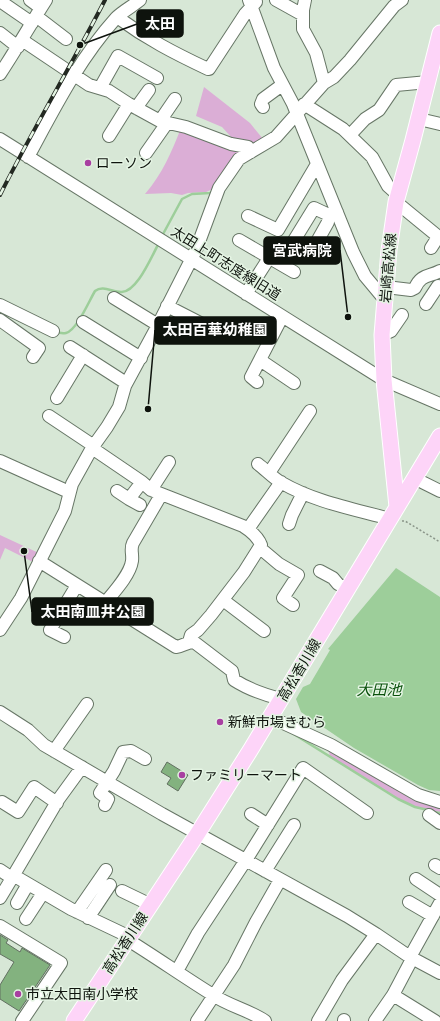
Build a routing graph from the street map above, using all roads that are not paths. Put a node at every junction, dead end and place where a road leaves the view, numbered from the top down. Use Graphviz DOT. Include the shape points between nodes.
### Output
graph roads {
  1 [pos="30,0"];
  2 [pos="140,0"];
  3 [pos="276,0"];
  4 [pos="306,0"];
  5 [pos="402,0"];
  6 [pos="0,1"];
  7 [pos="253,2"];
  8 [pos="39,12"];
  9 [pos="303,15"];
  10 [pos="117,17"];
  11 [pos="0,33"];
  12 [pos="440,33"];
  13 [pos="66,39"];
  14 [pos="20,44"];
  15 [pos="0,74"];
  16 [pos="74,74"];
  17 [pos="157,78"];
  18 [pos="428,82"];
  19 [pos="324,83"];
  20 [pos="282,85"];
  21 [pos="100,88"];
  22 [pos="148,90"];
  23 [pos="175,99"];
  24 [pos="133,106"];
  25 [pos="263,107"];
  26 [pos="301,109"];
  27 [pos="418,119"];
  28 [pos="172,122"];
  29 [pos="440,124"];
  30 [pos="109,136"];
  31 [pos="350,136"];
  32 [pos="0,139"];
  33 [pos="250,149"];
  34 [pos="146,153"];
  35 [pos="28,158"];
  36 [pos="317,164"];
  37 [pos="397,199"];
  38 [pos="333,213"];
  39 [pos="248,216"];
  40 [pos="439,237"];
  41 [pos="239,240"];
  42 [pos="290,247"];
  43 [pos="314,247"];
  44 [pos="431,248"];
  45 [pos="269,258"];
  46 [pos="190,259"];
  47 [pos="440,271"];
  48 [pos="294,272"];
  49 [pos="440,287"];
  50 [pos="386,293"];
  51 [pos="246,294"];
  52 [pos="114,298"];
  53 [pos="426,304"];
  54 [pos="167,306"];
  55 [pos="2,310"];
  56 [pos="402,315"];
  57 [pos="282,316"];
  58 [pos="0,320"];
  59 [pos="83,322"];
  60 [pos="158,325"];
  61 [pos="208,327"];
  62 [pos="53,332"];
  63 [pos="382,335"];
  64 [pos="70,347"];
  65 [pos="83,355"];
  66 [pos="33,357"];
  67 [pos="141,358"];
  68 [pos="260,360"];
  69 [pos="384,380"];
  70 [pos="257,382"];
  71 [pos="126,383"];
  72 [pos="294,383"];
  73 [pos="57,398"];
  74 [pos="440,404"];
  75 [pos="310,411"];
  76 [pos="49,416"];
  77 [pos="440,436"];
  78 [pos="93,447"];
  79 [pos="0,460"];
  80 [pos="168,462"];
  81 [pos="258,464"];
  82 [pos="269,473"];
  83 [pos="414,478"];
  84 [pos="142,482"];
  85 [pos="281,482"];
  86 [pos="117,491"];
  87 [pos="440,491"];
  88 [pos="69,492"];
  89 [pos="156,493"];
  90 [pos="303,493"];
  91 [pos="129,499"];
  92 [pos="140,505"];
  93 [pos="393,513"];
  94 [pos="289,524"];
  95 [pos="248,529"];
  96 [pos="260,548"];
  97 [pos="39,561"];
  98 [pos="320,571"];
  99 [pos="77,585"];
  100 [pos="348,589"];
  101 [pos="284,598"];
  102 [pos="222,600"];
  103 [pos="105,604"];
  104 [pos="0,630"];
  105 [pos="264,631"];
  106 [pos="64,637"];
  107 [pos="189,642"];
  108 [pos="281,700"];
  109 [pos="87,704"];
  110 [pos="0,712"];
  111 [pos="270,717"];
  112 [pos="54,751"];
  113 [pos="145,759"];
  114 [pos="82,767"];
  115 [pos="106,781"];
  116 [pos="2,802"];
  117 [pos="440,802"];
  118 [pos="57,803"];
  119 [pos="105,805"];
  120 [pos="367,813"];
  121 [pos="251,814"];
  122 [pos="429,815"];
  123 [pos="440,823"];
  124 [pos="268,824"];
  125 [pos="294,825"];
  126 [pos="198,833"];
  127 [pos="246,860"];
  128 [pos="0,870"];
  129 [pos="106,870"];
  130 [pos="265,871"];
  131 [pos="12,878"];
  132 [pos="416,879"];
  133 [pos="280,880"];
  134 [pos="28,884"];
  135 [pos="110,885"];
  136 [pos="122,891"];
  137 [pos="43,893"];
  138 [pos="440,895"];
  139 [pos="0,898"];
  140 [pos="409,902"];
  141 [pos="17,903"];
  142 [pos="440,903"];
  143 [pos="150,905"];
  144 [pos="77,912"];
  145 [pos="432,916"];
  146 [pos="88,918"];
  147 [pos="26,919"];
  148 [pos="0,926"];
  149 [pos="376,934"];
  150 [pos="129,939"];
  151 [pos="411,958"];
  152 [pos="177,971"];
  153 [pos="440,973"];
  154 [pos="392,995"];
  155 [pos="213,996"];
  156 [pos="79,1019"];
  157 [pos="380,1020"];
  158 [pos="22,1021"];
  159 [pos="197,1021"];
  160 [pos="265,1021"];
  161 [pos="318,1021"];
  162 [pos="434,1021"];
  1 -- 8 [label="street"];
  2 -- 10 [label="street"];
  3 -- 9 [label="street"];
  4 -- 9 [label="street"];
  5 -- 19 [label="street" via="394,6 350,60 334,77"];
  6 -- 8 [label="street"];
  7 -- 10 [label="street" via="209,69 167,50"];
  7 -- 20 [label="street"];
  8 -- 13 [label="street"];
  8 -- 14 [label="street"];
  9 -- 19 [label="street" via="303,29 316,53"];
  10 -- 16 [label="street"];
  11 -- 14 [label="street"];
  12 -- 18 [label="main road, 岩崎高松線"];
  14 -- 15 [label="street"];
  14 -- 16 [label="street"];
  16 -- 21 [label="street" via="90,85"];
  16 -- 35 [label="street"];
  17 -- 21 [label="street" via="118,56"];
  18 -- 27 [label="main road, 岩崎高松線"];
  18 -- 31 [label="street" via="396,85 379,110 365,119"];
  19 -- 26 [label="street"];
  20 -- 25 [label="street" via="263,99"];
  20 -- 26 [label="street"];
  21 -- 24 [label="street"];
  22 -- 24 [label="street"];
  23 -- 28 [label="street"];
  24 -- 28 [label="street"];
  24 -- 30 [label="street"];
  26 -- 31 [label="street" via="343,129"];
  26 -- 33 [label="street" via="276,137"];
  26 -- 36 [label="street"];
  27 -- 29 [label="street"];
  27 -- 37 [label="main road, 岩崎高松線"];
  28 -- 33 [label="street"];
  28 -- 34 [label="street"];
  31 -- 37 [label="street" via="372,157"];
  32 -- 35 [label="street, 太田上町志度線旧道"];
  33 -- 46 [label="street" via="239,159 220,188 196,250"];
  35 -- 46 [label="street, 太田上町志度線旧道"];
  36 -- 38 [label="street"];
  36 -- 39 [label="street" via="278,230"];
  37 -- 40 [label="street"];
  37 -- 50 [label="main road, 岩崎高松線" via="389,250"];
  38 -- 42 [label="street" via="314,208"];
  38 -- 43 [label="street"];
  38 -- 50 [label="street" via="365,276"];
  40 -- 44 [label="street"];
  41 -- 45 [label="street"];
  45 -- 48 [label="street"];
  45 -- 51 [label="street"];
  46 -- 51 [label="street, 太田上町志度線旧道"];
  46 -- 54 [label="street"];
  47 -- 50 [label="street" via="422,278 411,290"];
  49 -- 53 [label="street" via="438,286"];
  50 -- 63 [label="main road, 岩崎高松線"];
  51 -- 57 [label="street, 太田上町志度線旧道"];
  52 -- 60 [label="street"];
  54 -- 60 [label="street"];
  54 -- 61 [label="street"];
  55 -- 62 [label="street"];
  56 -- 63 [label="street" via="391,331"];
  57 -- 68 [label="street"];
  57 -- 69 [label="street, 太田上町志度線旧道"];
  58 -- 66 [label="street" via="39,348"];
  59 -- 67 [label="street"];
  60 -- 67 [label="street"];
  63 -- 69 [label="main road, 岩崎高松線"];
  64 -- 65 [label="street"];
  65 -- 71 [label="street"];
  65 -- 73 [label="street"];
  67 -- 71 [label="street"];
  68 -- 70 [label="street" via="251,378"];
  68 -- 72 [label="street"];
  69 -- 74 [label="street, 太田上町志度線旧道"];
  69 -- 93 [label="main road, 岩崎高松線"];
  71 -- 78 [label="street" via="115,415"];
  75 -- 82 [label="street"];
  76 -- 78 [label="street"];
  77 -- 83 [label="main road, 高松香川線"];
  78 -- 84 [label="street"];
  78 -- 88 [label="street"];
  79 -- 88 [label="street"];
  80 -- 89 [label="street"];
  81 -- 82 [label="street"];
  82 -- 85 [label="street"];
  83 -- 87 [label="street"];
  83 -- 93 [label="main road, 高松香川線"];
  84 -- 89 [label="street"];
  84 -- 91 [label="street"];
  85 -- 90 [label="street"];
  85 -- 95 [label="street"];
  86 -- 91 [label="street"];
  88 -- 97 [label="street" via="65,511"];
  89 -- 95 [label="street"];
  89 -- 103 [label="street" via="131,548 132,562 125,578"];
  90 -- 93 [label="street" via="339,505"];
  90 -- 94 [label="street"];
  91 -- 92 [label="street"];
  93 -- 100 [label="main road, 高松香川線"];
  95 -- 96 [label="street" via="261,545"];
  96 -- 101 [label="street" via="279,564 298,575"];
  96 -- 102 [label="street"];
  97 -- 99 [label="street"];
  97 -- 104 [label="street" via="21,598"];
  98 -- 100 [label="street"];
  99 -- 103 [label="street"];
  99 -- 106 [label="street" via="50,630"];
  100 -- 108 [label="main road, 高松香川線"];
  102 -- 105 [label="street"];
  102 -- 107 [label="street" via="191,635"];
  103 -- 107 [label="street" via="176,647"];
  107 -- 108 [label="street" via="194,642 232,671 234,680"];
  108 -- 111 [label="main road, 高松香川線"];
  109 -- 112 [label="street"];
  110 -- 112 [label="street"];
  111 -- 117 [label="street" via="331,745 418,795"];
  111 -- 126 [label="main road, 高松香川線"];
  112 -- 114 [label="street"];
  113 -- 115 [label="street" via="130,751 123,752"];
  114 -- 115 [label="street"];
  114 -- 118 [label="street"];
  115 -- 119 [label="street" via="100,793 108,799"];
  115 -- 126 [label="street"];
  116 -- 118 [label="street" via="18,812 34,787"];
  118 -- 131 [label="street"];
  120 -- 124 [label="street" via="303,768"];
  121 -- 124 [label="street"];
  122 -- 123 [label="street"];
  124 -- 127 [label="street"];
  125 -- 130 [label="street"];
  126 -- 127 [label="street"];
  126 -- 143 [label="main road, 高松香川線"];
  127 -- 130 [label="street"];
  127 -- 152 [label="street" via="198,933"];
  128 -- 131 [label="street"];
  129 -- 144 [label="street"];
  130 -- 133 [label="street"];
  131 -- 134 [label="street" via="18,878"];
  131 -- 139 [label="street"];
  132 -- 138 [label="street"];
  133 -- 149 [label="street"];
  133 -- 155 [label="street" via="234,964"];
  134 -- 137 [label="street"];
  134 -- 141 [label="street"];
  135 -- 146 [label="street"];
  136 -- 143 [label="street"];
  137 -- 144 [label="street"];
  137 -- 147 [label="street"];
  140 -- 145 [label="street"];
  142 -- 145 [label="street"];
  143 -- 150 [label="main road, 高松香川線"];
  144 -- 146 [label="street"];
  145 -- 151 [label="street"];
  146 -- 150 [label="street"];
  148 -- 158 [label="street" via="61,963"];
  149 -- 151 [label="street"];
  149 -- 161 [label="street" via="342,980"];
  150 -- 152 [label="street"];
  150 -- 156 [label="main road, 高松香川線"];
  151 -- 153 [label="street"];
  151 -- 154 [label="street"];
  152 -- 155 [label="street"];
  154 -- 157 [label="street"];
  154 -- 162 [label="street"];
  155 -- 159 [label="street"];
  155 -- 160 [label="street"];
}
